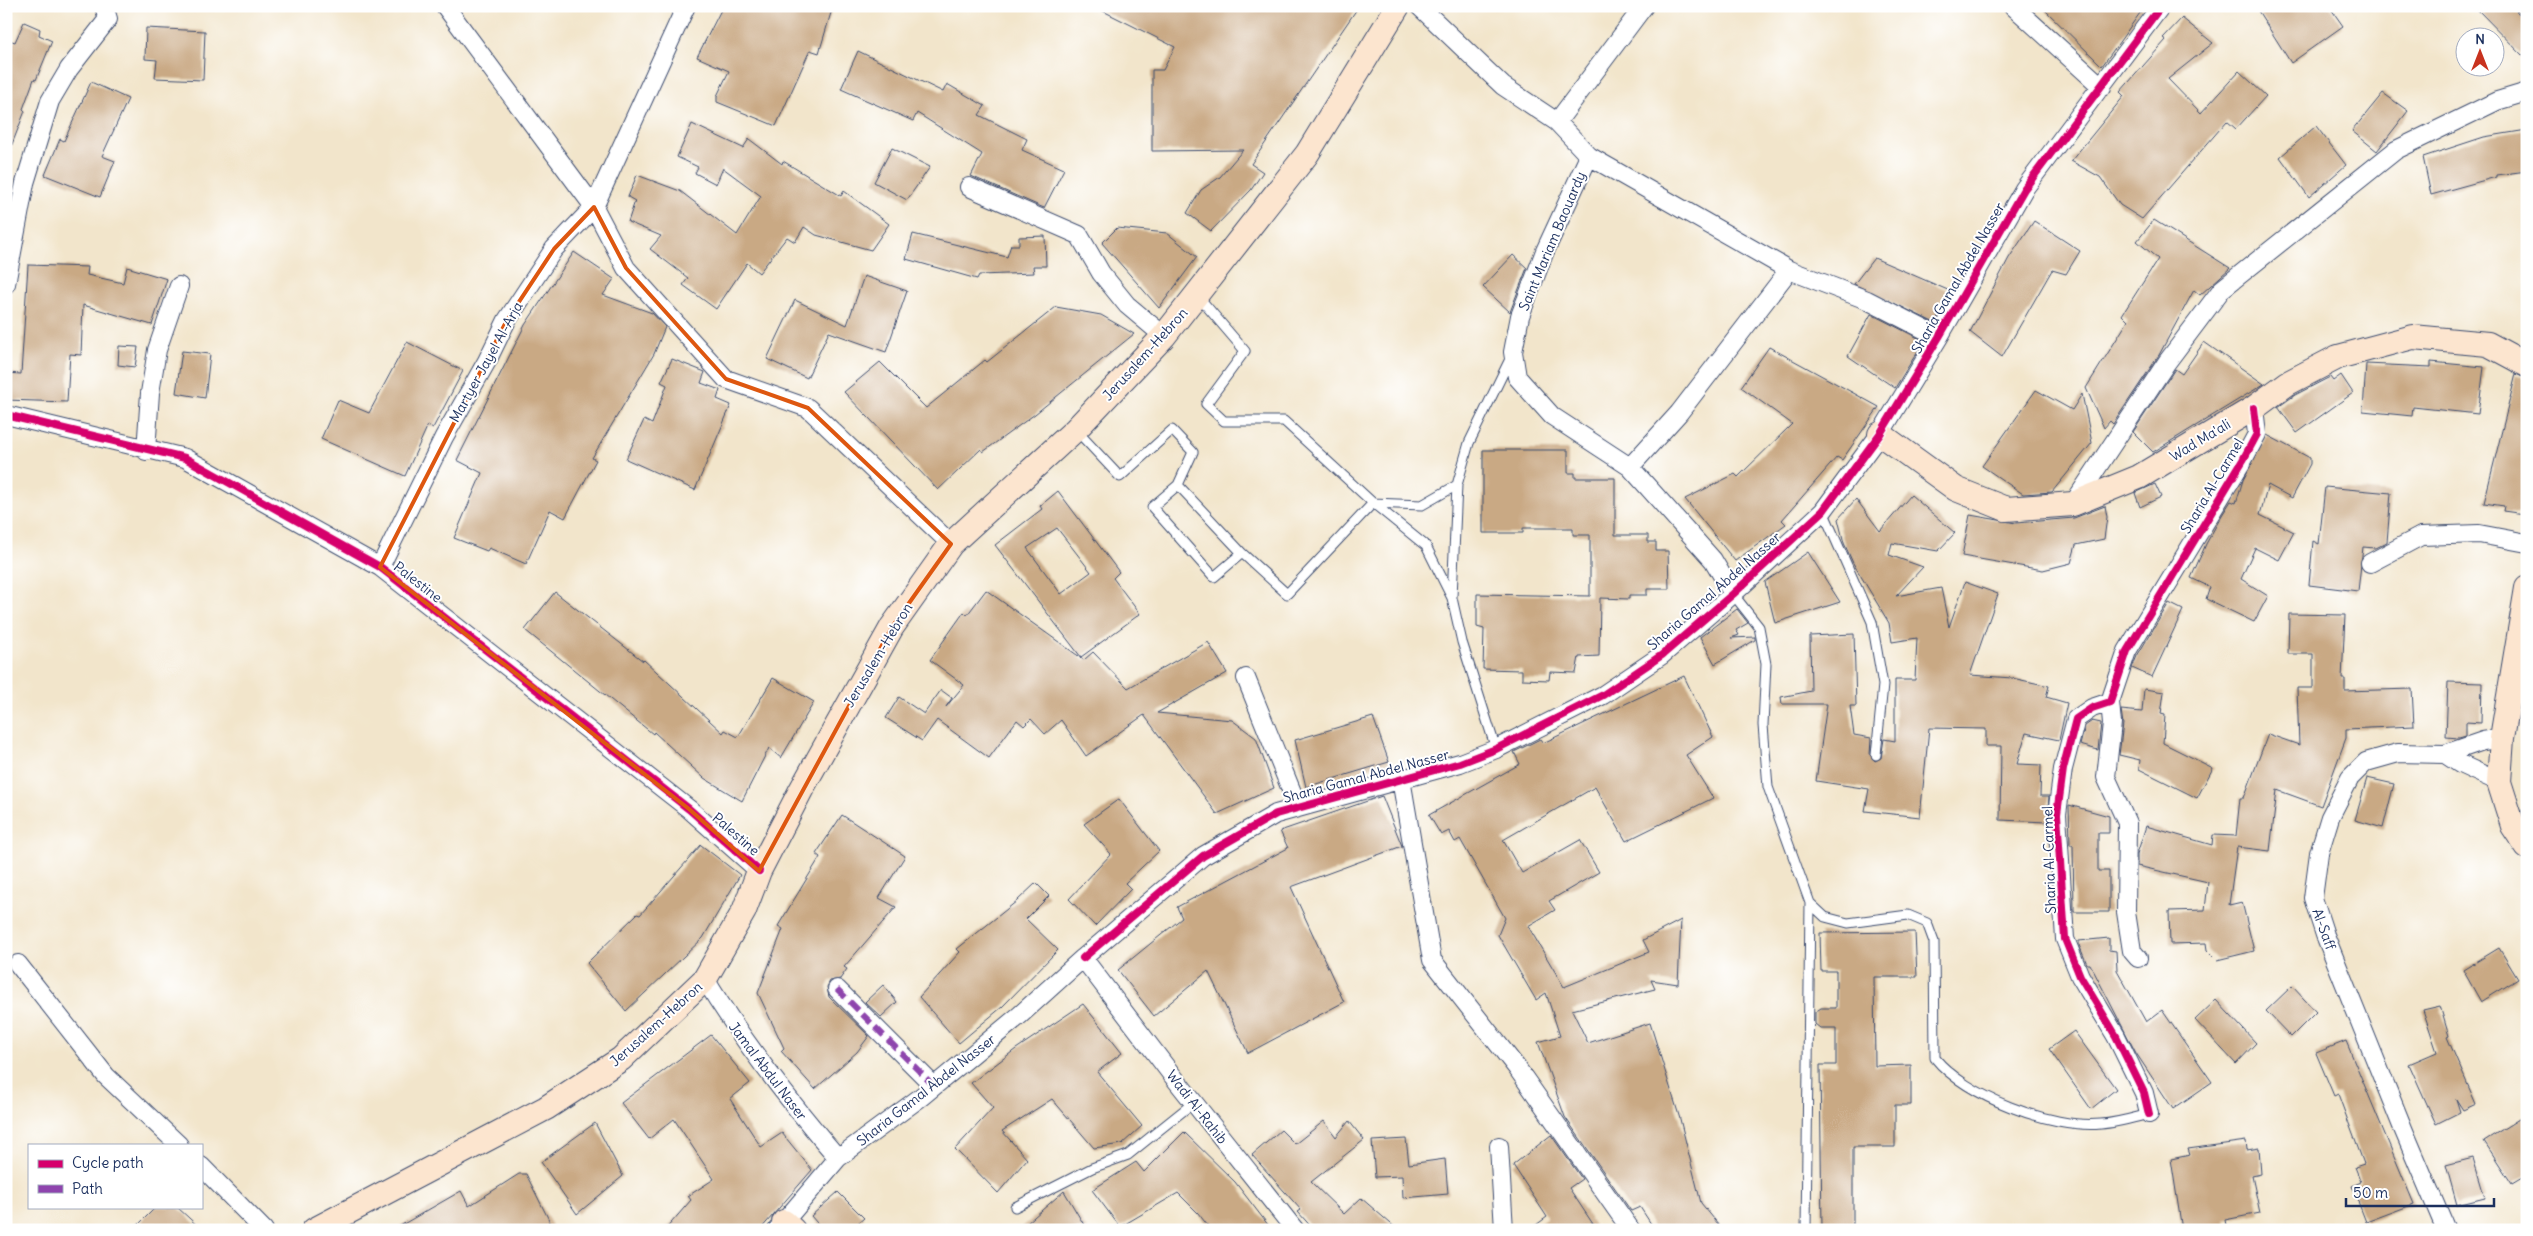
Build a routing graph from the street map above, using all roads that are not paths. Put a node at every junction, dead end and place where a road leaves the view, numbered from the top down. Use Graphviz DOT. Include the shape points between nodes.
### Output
graph roads {
  1 [pos="104,6"];
  2 [pos="445,6"];
  3 [pos="686,6"];
  4 [pos="1398,6"];
  5 [pos="1418,6"];
  6 [pos="1644,6"];
  7 [pos="2014,6"];
  8 [pos="2162,6"];
  9 [pos="2102,87"];
  10 [pos="2527,92"];
  11 [pos="1557,122"];
  12 [pos="1589,156"];
  13 [pos="969,187"];
  14 [pos="594,207"];
  15 [pos="1789,270"];
  16 [pos="6,284"];
  17 [pos="179,286"];
  18 [pos="1197,295"];
  19 [pos="1164,336"];
  20 [pos="1939,337"];
  21 [pos="1514,352"];
  22 [pos="2527,365"];
  23 [pos="2254,408"];
  24 [pos="6,415"];
  25 [pos="1076,430"];
  26 [pos="1880,434"];
  27 [pos="146,451"];
  28 [pos="1630,467"];
  29 [pos="1178,485"];
  30 [pos="1457,485"];
  31 [pos="1372,503"];
  32 [pos="2073,504"];
  33 [pos="1823,511"];
  34 [pos="2527,543"];
  35 [pos="951,544"];
  36 [pos="1242,553"];
  37 [pos="2370,563"];
  38 [pos="380,567"];
  39 [pos="2527,588"];
  40 [pos="1733,594"];
  41 [pos="1452,598"];
  42 [pos="1246,678"];
  43 [pos="2110,702"];
  44 [pos="2502,738"];
  45 [pos="1496,749"];
  46 [pos="2445,754"];
  47 [pos="1876,755"];
  48 [pos="1401,779"];
  49 [pos="2499,782"];
  50 [pos="1298,808"];
  51 [pos="2527,846"];
  52 [pos="758,871"];
  53 [pos="1810,903"];
  54 [pos="1082,958"];
  55 [pos="2138,958"];
  56 [pos="18,964"];
  57 [pos="705,979"];
  58 [pos="837,989"];
  59 [pos="934,1086"];
  60 [pos="1193,1103"];
  61 [pos="2150,1114"];
  62 [pos="178,1144"];
  63 [pos="1499,1146"];
  64 [pos="838,1158"];
  65 [pos="202,1167"];
  66 [pos="1015,1207"];
  67 [pos="785,1227"];
  68 [pos="264,1230"];
  69 [pos="314,1230"];
  70 [pos="1295,1230"];
  71 [pos="1504,1230"];
  72 [pos="1631,1230"];
  73 [pos="1806,1230"];
  74 [pos="2446,1230"];
  1 -- 16 [label="street" via="108,19 69,69 50,101 25,183"];
  2 -- 14 [label="street"];
  3 -- 14 [label="street, Martyer Jayel Al-Arja"];
  4 -- 18 [label="main road, Jerusalem-Hebron" via="1307,154"];
  5 -- 11 [label="street" via="1503,86"];
  6 -- 11 [label="street"];
  7 -- 9 [label="street"];
  8 -- 9 [label="street, Sharia Gamal Abdel Nasser"];
  9 -- 20 [label="street, Sharia Gamal Abdel Nasser" via="2024,189"];
  10 -- 32 [label="street" via="2497,101 2396,150 2222,289 2167,362"];
  11 -- 12 [label="street"];
  12 -- 15 [label="street"];
  12 -- 21 [label="street, Saint Mariam Baouardy" via="1545,251 1520,316"];
  13 -- 19 [label="street" via="1079,235 1101,273 1127,305"];
  14 -- 35 [label="street" via="626,268 726,379 808,408"];
  14 -- 38 [label="street, Martyer Jayel Al-Arja" via="554,249 507,320 444,437"];
  15 -- 20 [label="street" via="1867,300"];
  15 -- 28 [label="street" via="1680,413"];
  17 -- 27 [label="street" via="157,350"];
  18 -- 19 [label="main road, Jerusalem-Hebron"];
  18 -- 31 [label="lane" via="1246,351 1206,404 1224,421 1284,421"];
  19 -- 25 [label="main road, Jerusalem-Hebron"];
  20 -- 26 [label="street, Sharia Gamal Abdel Nasser"];
  21 -- 28 [label="street, Saint Mariam Baouardy" via="1516,377 1530,395 1552,416"];
  21 -- 30 [label="lane" via="1470,442"];
  22 -- 23 [label="main road, Wad Ma'ali" via="2488,344 2413,337 2338,356 2288,383"];
  23 -- 32 [label="main road, Wad Ma'ali" via="2139,477"];
  23 -- 43 [label="street, Sharia Al-Carmel" via="2257,434 2128,651"];
  24 -- 27 [label="street, Palestine"];
  25 -- 29 [label="lane" via="1120,477 1172,430 1192,452"];
  25 -- 35 [label="main road, Jerusalem-Hebron"];
  26 -- 32 [label="main road, Wad Ma'ali" via="1956,490 2006,509"];
  26 -- 33 [label="street, Sharia Gamal Abdel Nasser"];
  27 -- 38 [label="street, Palestine" via="185,458"];
  28 -- 40 [label="street, Saint Mariam Baouardy" via="1713,560"];
  29 -- 36 [label="lane"];
  29 -- 36 [label="lane" via="1152,507 1214,577"];
  30 -- 31 [label="lane" via="1422,505"];
  30 -- 41 [label="lane"];
  31 -- 36 [label="lane" via="1287,594"];
  31 -- 41 [label="lane" via="1426,546"];
  33 -- 40 [label="street, Sharia Gamal Abdel Nasser"];
  33 -- 47 [label="lane" via="1872,622 1883,685"];
  34 -- 37 [label="street" via="2479,534 2421,536"];
  35 -- 52 [label="main road, Jerusalem-Hebron" via="892,627"];
  38 -- 52 [label="street, Palestine" via="689,810"];
  39 -- 44 [label="main road"];
  40 -- 45 [label="street, Sharia Gamal Abdel Nasser" via="1662,655 1604,695"];
  40 -- 53 [label="lane" via="1759,627 1766,664 1763,725 1768,787"];
  41 -- 45 [label="lane" via="1462,642"];
  42 -- 50 [label="street"];
  43 -- 55 [label="street" via="2112,723 2106,777 2127,823 2126,912 2132,951"];
  43 -- 61 [label="street, Sharia Al-Carmel" via="2092,708 2076,719 2063,769 2057,814 2065,940 2080,976 2116,1036 2144,1093"];
  44 -- 46 [label="street"];
  44 -- 49 [label="main road"];
  45 -- 48 [label="street, Sharia Gamal Abdel Nasser" via="1460,763"];
  46 -- 49 [label="street, Al-Saff"];
  46 -- 74 [label="street, Al-Saff" via="2398,753 2366,762 2350,778 2327,826 2319,853 2313,898 2325,935"];
  48 -- 50 [label="street, Sharia Gamal Abdel Nasser"];
  48 -- 72 [label="street" via="1432,960 1516,1068"];
  49 -- 51 [label="main road" via="2513,826"];
  50 -- 54 [label="street, Sharia Gamal Abdel Nasser" via="1276,814 1203,856"];
  52 -- 57 [label="main road, Jerusalem-Hebron" via="744,911"];
  53 -- 61 [label="lane" via="1825,917 1848,922 1908,915 1927,922 1934,942 1935,1058 1945,1071 1972,1090 2055,1122 2100,1124"];
  53 -- 73 [label="lane"];
  54 -- 59 [label="street, Sharia Gamal Abdel Nasser" via="1020,1015"];
  54 -- 60 [label="street, Wadi Al-Rahib"];
  56 -- 62 [label="street" via="106,1076"];
  57 -- 64 [label="street, Jamal Abdul Naser" via="733,1026 774,1083"];
  57 -- 69 [label="main road, Jerusalem-Hebron" via="621,1059 546,1108"];
  58 -- 59 [label="street"];
  59 -- 64 [label="street, Sharia Gamal Abdel Nasser"];
  60 -- 66 [label="lane" via="1128,1154 1092,1168"];
  60 -- 70 [label="street, Wadi Al-Rahib"];
  63 -- 71 [label="street"];
  64 -- 67 [label="street, Sharia Gamal Abdel Nasser"];
  65 -- 68 [label="street"];
}
